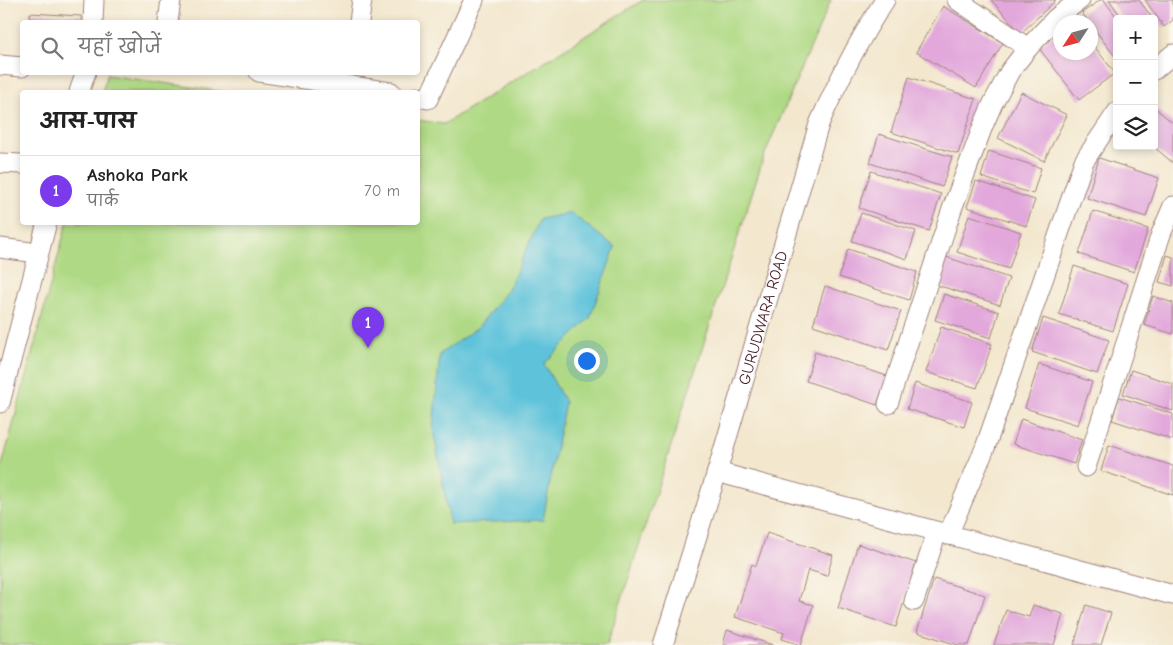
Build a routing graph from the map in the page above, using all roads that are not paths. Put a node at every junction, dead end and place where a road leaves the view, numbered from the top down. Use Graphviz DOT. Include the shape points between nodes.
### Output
graph roads {
  1 [pos="94,0"];
  2 [pos="171,0"];
  3 [pos="362,0"];
  4 [pos="474,0"];
  5 [pos="886,0"];
  6 [pos="957,0"];
  7 [pos="1080,0"];
  8 [pos="92,20"];
  9 [pos="168,20"];
  10 [pos="359,20"];
  11 [pos="1028,48"];
  12 [pos="1173,54"];
  13 [pos="0,65"];
  14 [pos="20,67"];
  15 [pos="1158,67"];
  16 [pos="80,75"];
  17 [pos="298,75"];
  18 [pos="350,79"];
  19 [pos="79,90"];
  20 [pos="385,90"];
  21 [pos="420,97"];
  22 [pos="1113,118"];
  23 [pos="0,162"];
  24 [pos="20,164"];
  25 [pos="1173,206"];
  26 [pos="45,225"];
  27 [pos="0,248"];
  28 [pos="38,253"];
  29 [pos="1,399"];
  30 [pos="888,404"];
  31 [pos="1086,467"];
  32 [pos="717,472"];
  33 [pos="943,533"];
  34 [pos="1173,596"];
  35 [pos="914,601"];
  36 [pos="663,645"];
  1 -- 8 [label="street"];
  2 -- 9 [label="street"];
  3 -- 10 [label="street"];
  4 -- 21 [label="street" via="428,98"];
  5 -- 32 [label="street, GURUDWARA ROAD" via="864,32 819,124"];
  6 -- 11 [label="street"];
  7 -- 11 [label="street" via="1056,18"];
  11 -- 30 [label="street" via="1010,71 983,126"];
  12 -- 15 [label="street"];
  13 -- 14 [label="street"];
  16 -- 19 [label="street"];
  17 -- 18 [label="street"];
  18 -- 20 [label="street"];
  22 -- 33 [label="street" via="1084,160 985,448"];
  23 -- 24 [label="street"];
  25 -- 31 [label="street" via="1158,243"];
  26 -- 28 [label="street"];
  27 -- 28 [label="street"];
  28 -- 29 [label="street"];
  32 -- 33 [label="street"];
  32 -- 36 [label="street, GURUDWARA ROAD"];
  33 -- 34 [label="street"];
  33 -- 35 [label="street"];
}
